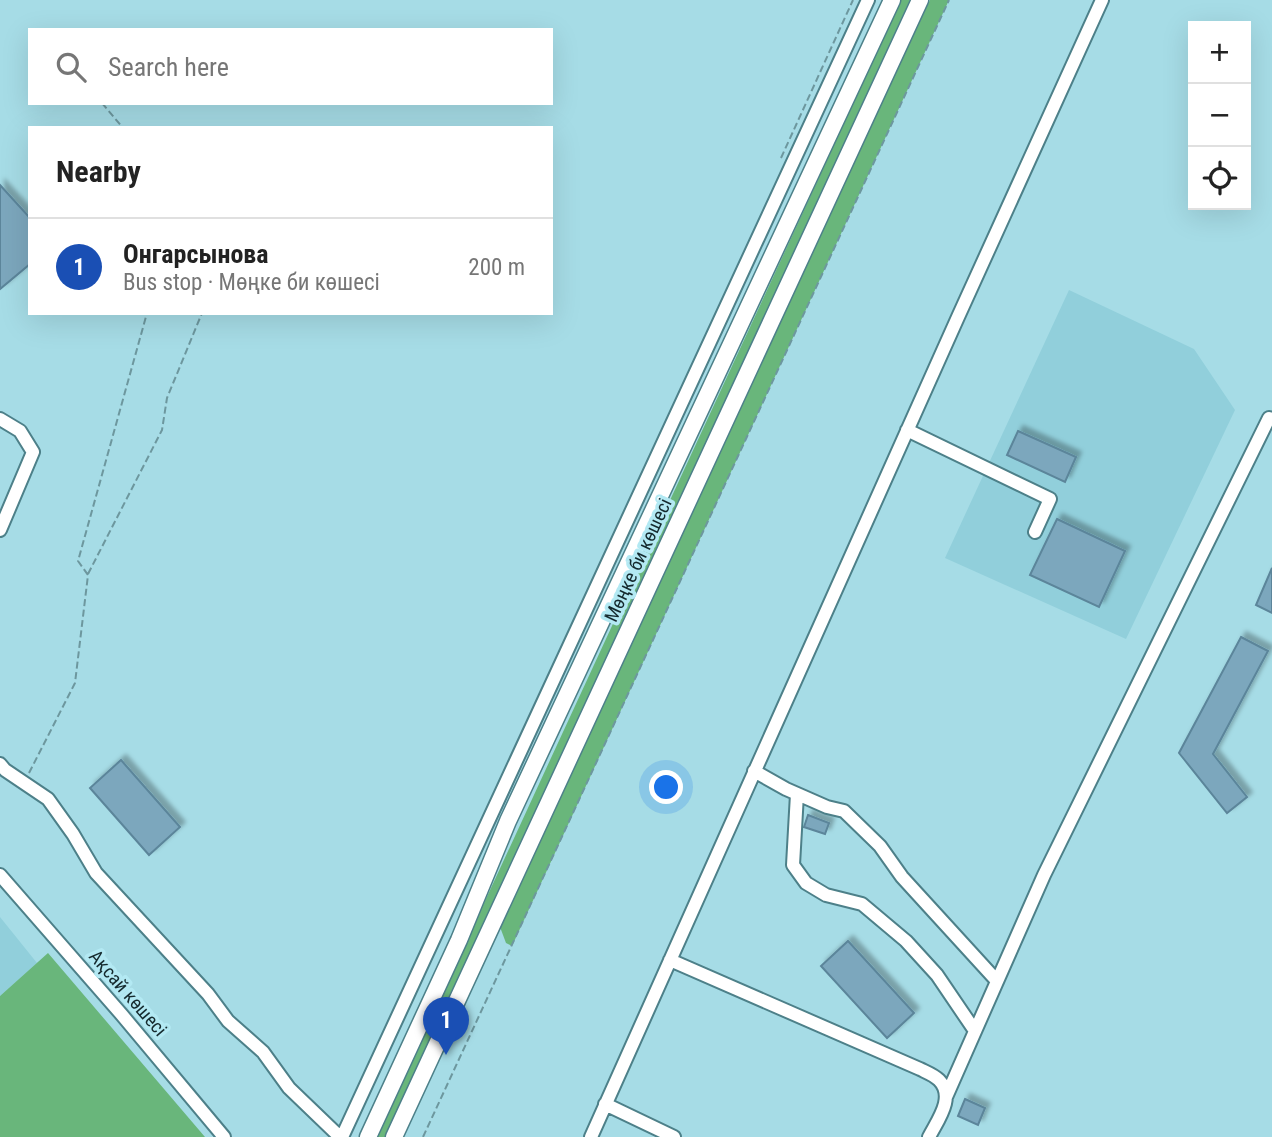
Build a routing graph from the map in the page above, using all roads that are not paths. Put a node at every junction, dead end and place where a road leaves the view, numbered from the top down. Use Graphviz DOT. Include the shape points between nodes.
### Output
graph roads {
  1 [pos="868,0"];
  2 [pos="891,0"];
  3 [pos="920,0"];
  4 [pos="1102,0"];
  5 [pos="1269,418"];
  6 [pos="0,419"];
  7 [pos="907,430"];
  8 [pos="0,530"];
  9 [pos="1035,532"];
  10 [pos="0,764"];
  11 [pos="754,771"];
  12 [pos="797,794"];
  13 [pos="0,876"];
  14 [pos="670,960"];
  15 [pos="997,981"];
  16 [pos="975,1031"];
  17 [pos="946,1097"];
  18 [pos="605,1104"];
  19 [pos="224,1137"];
  20 [pos="341,1137"];
  21 [pos="368,1137"];
  22 [pos="394,1137"];
  23 [pos="591,1137"];
  24 [pos="674,1137"];
  25 [pos="929,1137"];
  1 -- 20 [label="street"];
  2 -- 21 [label="main road, Мөңке би көшесі" via="508,821"];
  3 -- 22 [label="main road, Мөңке би көшесі"];
  4 -- 7 [label="street"];
  5 -- 15 [label="street" via="1050,862"];
  6 -- 8 [label="street" via="20,431 33,452"];
  7 -- 9 [label="street" via="1050,499"];
  7 -- 11 [label="street"];
  10 -- 20 [label="street" via="48,799 96,873 228,1021 263,1052 289,1088"];
  11 -- 12 [label="street"];
  11 -- 14 [label="street"];
  12 -- 15 [label="street" via="844,811"];
  12 -- 16 [label="street" via="793,865 806,883 826,895 862,904 906,941 937,975"];
  13 -- 19 [label="street, Ақсай көшесі"];
  14 -- 17 [label="street" via="920,1069 939,1080"];
  14 -- 18 [label="street"];
  15 -- 16 [label="street"];
  16 -- 17 [label="street"];
  17 -- 25 [label="street"];
  18 -- 23 [label="street"];
  18 -- 24 [label="street"];
}
